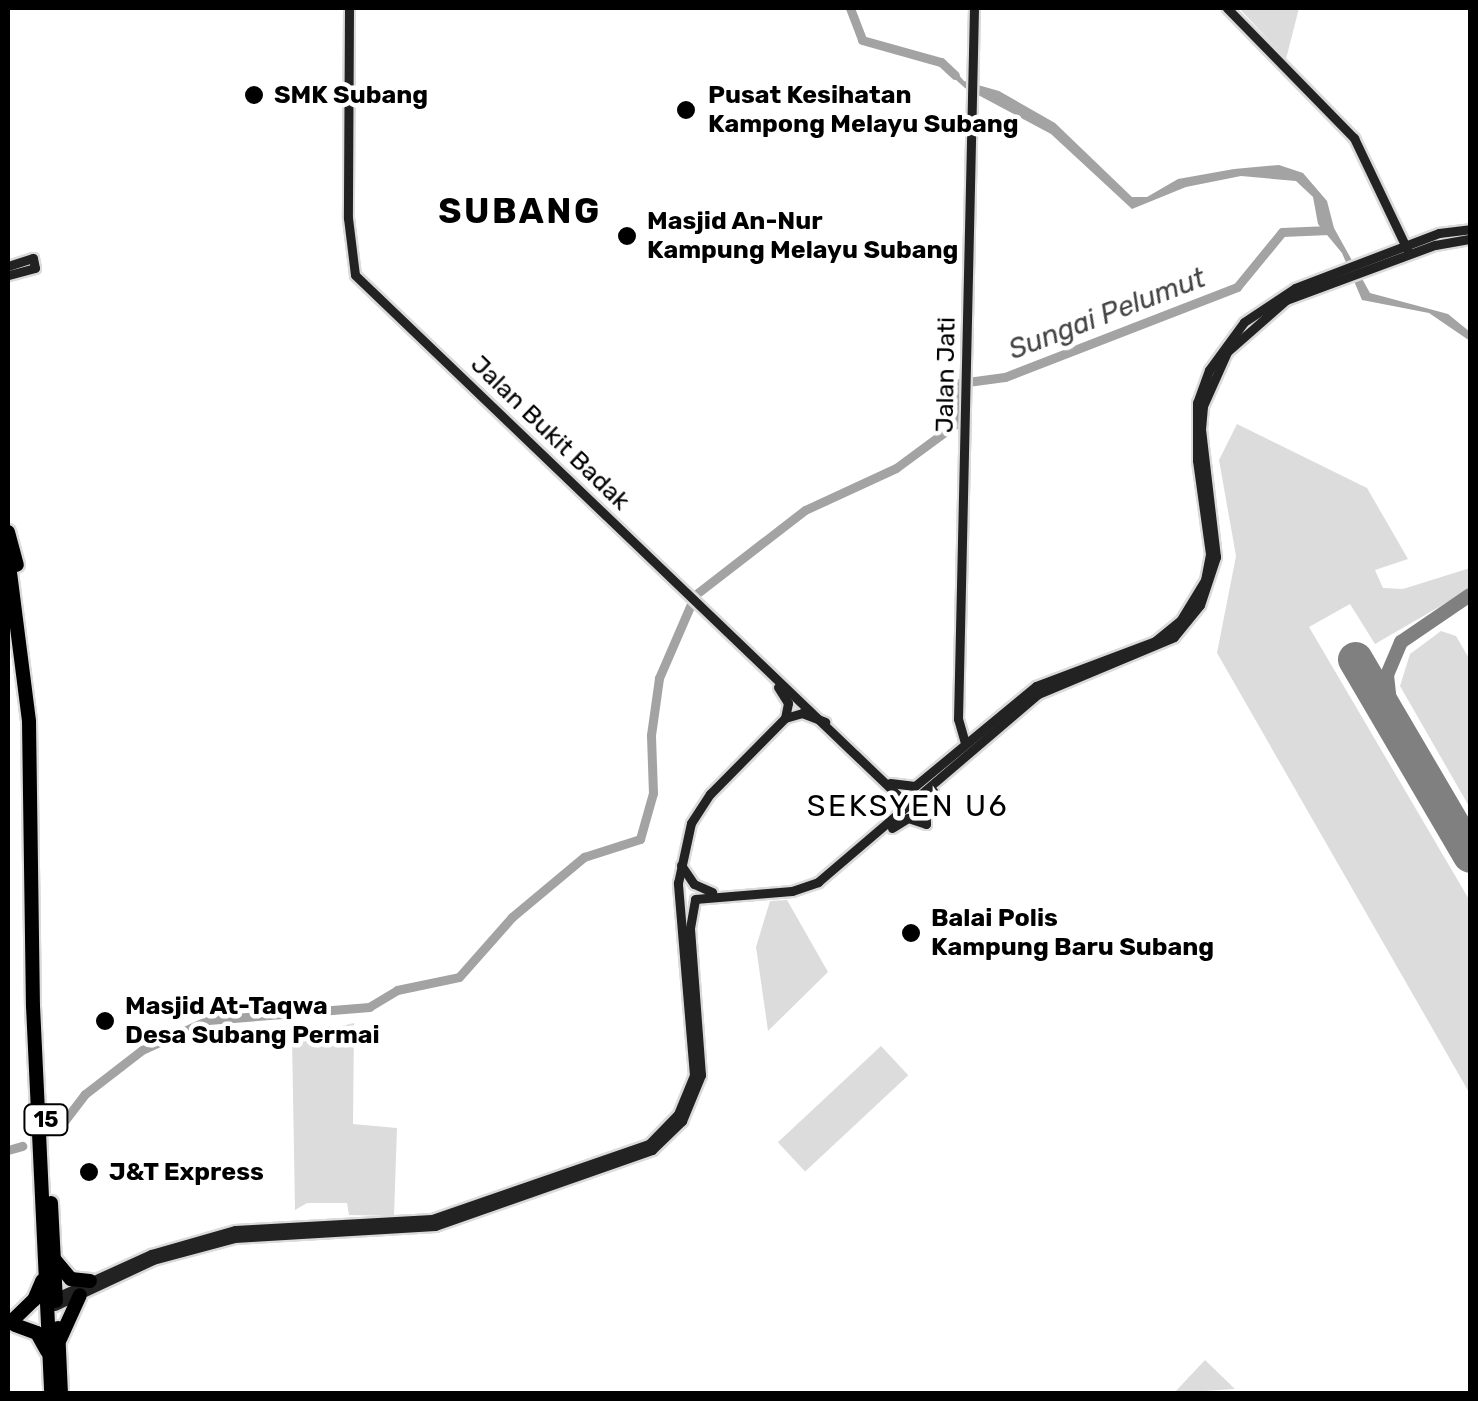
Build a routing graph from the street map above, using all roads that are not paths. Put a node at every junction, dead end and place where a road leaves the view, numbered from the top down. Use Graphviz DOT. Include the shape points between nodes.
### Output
graph roads {
  1 [pos="349,8"];
  2 [pos="974,8"];
  3 [pos="1228,8"];
  4 [pos="1396,223"];
  5 [pos="1470,229"];
  6 [pos="1422,239"];
  7 [pos="1469,240"];
  8 [pos="1408,250"];
  9 [pos="1366,264"];
  10 [pos="8,266"];
  11 [pos="8,274"];
  12 [pos="1339,275"];
  13 [pos="8,532"];
  14 [pos="8,556"];
  15 [pos="16,601"];
  16 [pos="8,623"];
  17 [pos="22,644"];
  18 [pos="746,652"];
  19 [pos="784,718"];
  20 [pos="29,722"];
  21 [pos="825,722"];
  22 [pos="960,726"];
  23 [pos="974,735"];
  24 [pos="965,743"];
  25 [pos="948,768"];
  26 [pos="880,777"];
  27 [pos="896,793"];
  28 [pos="909,806"];
  29 [pos="896,818"];
  30 [pos="874,837"];
  31 [pos="680,862"];
  32 [pos="715,893"];
  33 [pos="36,998"];
  34 [pos="54,1258"];
  35 [pos="44,1273"];
  36 [pos="90,1281"];
  37 [pos="80,1295"];
  38 [pos="52,1303"];
  39 [pos="59,1342"];
  40 [pos="50,1356"];
  41 [pos="52,1394"];
  42 [pos="61,1394"];
  1 -- 18 [label="main road, Jalan Bukit Badak" via="348,218 356,275"];
  2 -- 22 [label="main road, Jalan Jati"];
  3 -- 4 [label="main road" via="1354,138"];
  4 -- 6 [label="main road" via="1405,236"];
  4 -- 8 [label="main road"];
  4 -- 9 [label="main road" via="1392,244"];
  5 -- 6 [label="main road"];
  6 -- 8 [label="main road"];
  7 -- 8 [label="main road"];
  8 -- 9 [label="main road"];
  9 -- 12 [label="main road"];
  10 -- 11 [label="main road" via="34,263"];
  12 -- 23 [label="main road" via="1271,300 1244,322 1209,370 1195,433 1210,554 1205,580 1180,621 1156,641 1036,686"];
  12 -- 25 [label="main road" via="1286,300 1248,328 1215,376 1201,428 1216,557 1210,583 1184,626 1160,646 1038,694"];
  13 -- 20 [label="highway, 15" via="28,623"];
  14 -- 15 [label="highway, 15"];
  15 -- 16 [label="highway"];
  15 -- 17 [label="highway, 15"];
  16 -- 17 [label="highway"];
  17 -- 20 [label="highway, 15"];
  18 -- 19 [label="main road" via="785,694"];
  18 -- 21 [label="main road, Jalan Bukit Badak"];
  19 -- 21 [label="main road" via="802,714"];
  19 -- 31 [label="main road" via="701,806"];
  20 -- 33 [label="highway, 15"];
  21 -- 26 [label="main road, Jalan Bukit Badak"];
  22 -- 23 [label="main road"];
  22 -- 24 [label="main road, Jalan Jati"];
  23 -- 24 [label="main road"];
  24 -- 26 [label="main road" via="910,789"];
  25 -- 28 [label="main road"];
  25 -- 30 [label="main road" via="925,801 926,824 905,819"];
  26 -- 27 [label="main road, Jalan Bukit Badak"];
  27 -- 28 [label="main road, Jalan Bukit Badak"];
  27 -- 29 [label="main road"];
  28 -- 29 [label="main road"];
  29 -- 30 [label="main road"];
  30 -- 32 [label="main road" via="804,888"];
  31 -- 32 [label="main road" via="694,884"];
  31 -- 36 [label="main road" via="694,1076 678,1114 649,1144 432,1219 234,1230 151,1254"];
  32 -- 37 [label="main road" via="695,899 690,912 699,1083 682,1121 652,1150 435,1226 235,1238 153,1260"];
  33 -- 34 [label="highway, 15"];
  33 -- 35 [label="highway, 15"];
  34 -- 36 [label="highway" via="70,1279"];
  34 -- 38 [label="highway, 15"];
  35 -- 38 [label="highway, 15"];
  35 -- 40 [label="highway" via="34,1300 14,1322 36,1333"];
  36 -- 38 [label="main road"];
  37 -- 38 [label="main road"];
  37 -- 39 [label="highway"];
  38 -- 39 [label="highway, 15"];
  38 -- 40 [label="highway, 15"];
  39 -- 42 [label="highway, 15"];
  40 -- 41 [label="highway, 15"];
}
